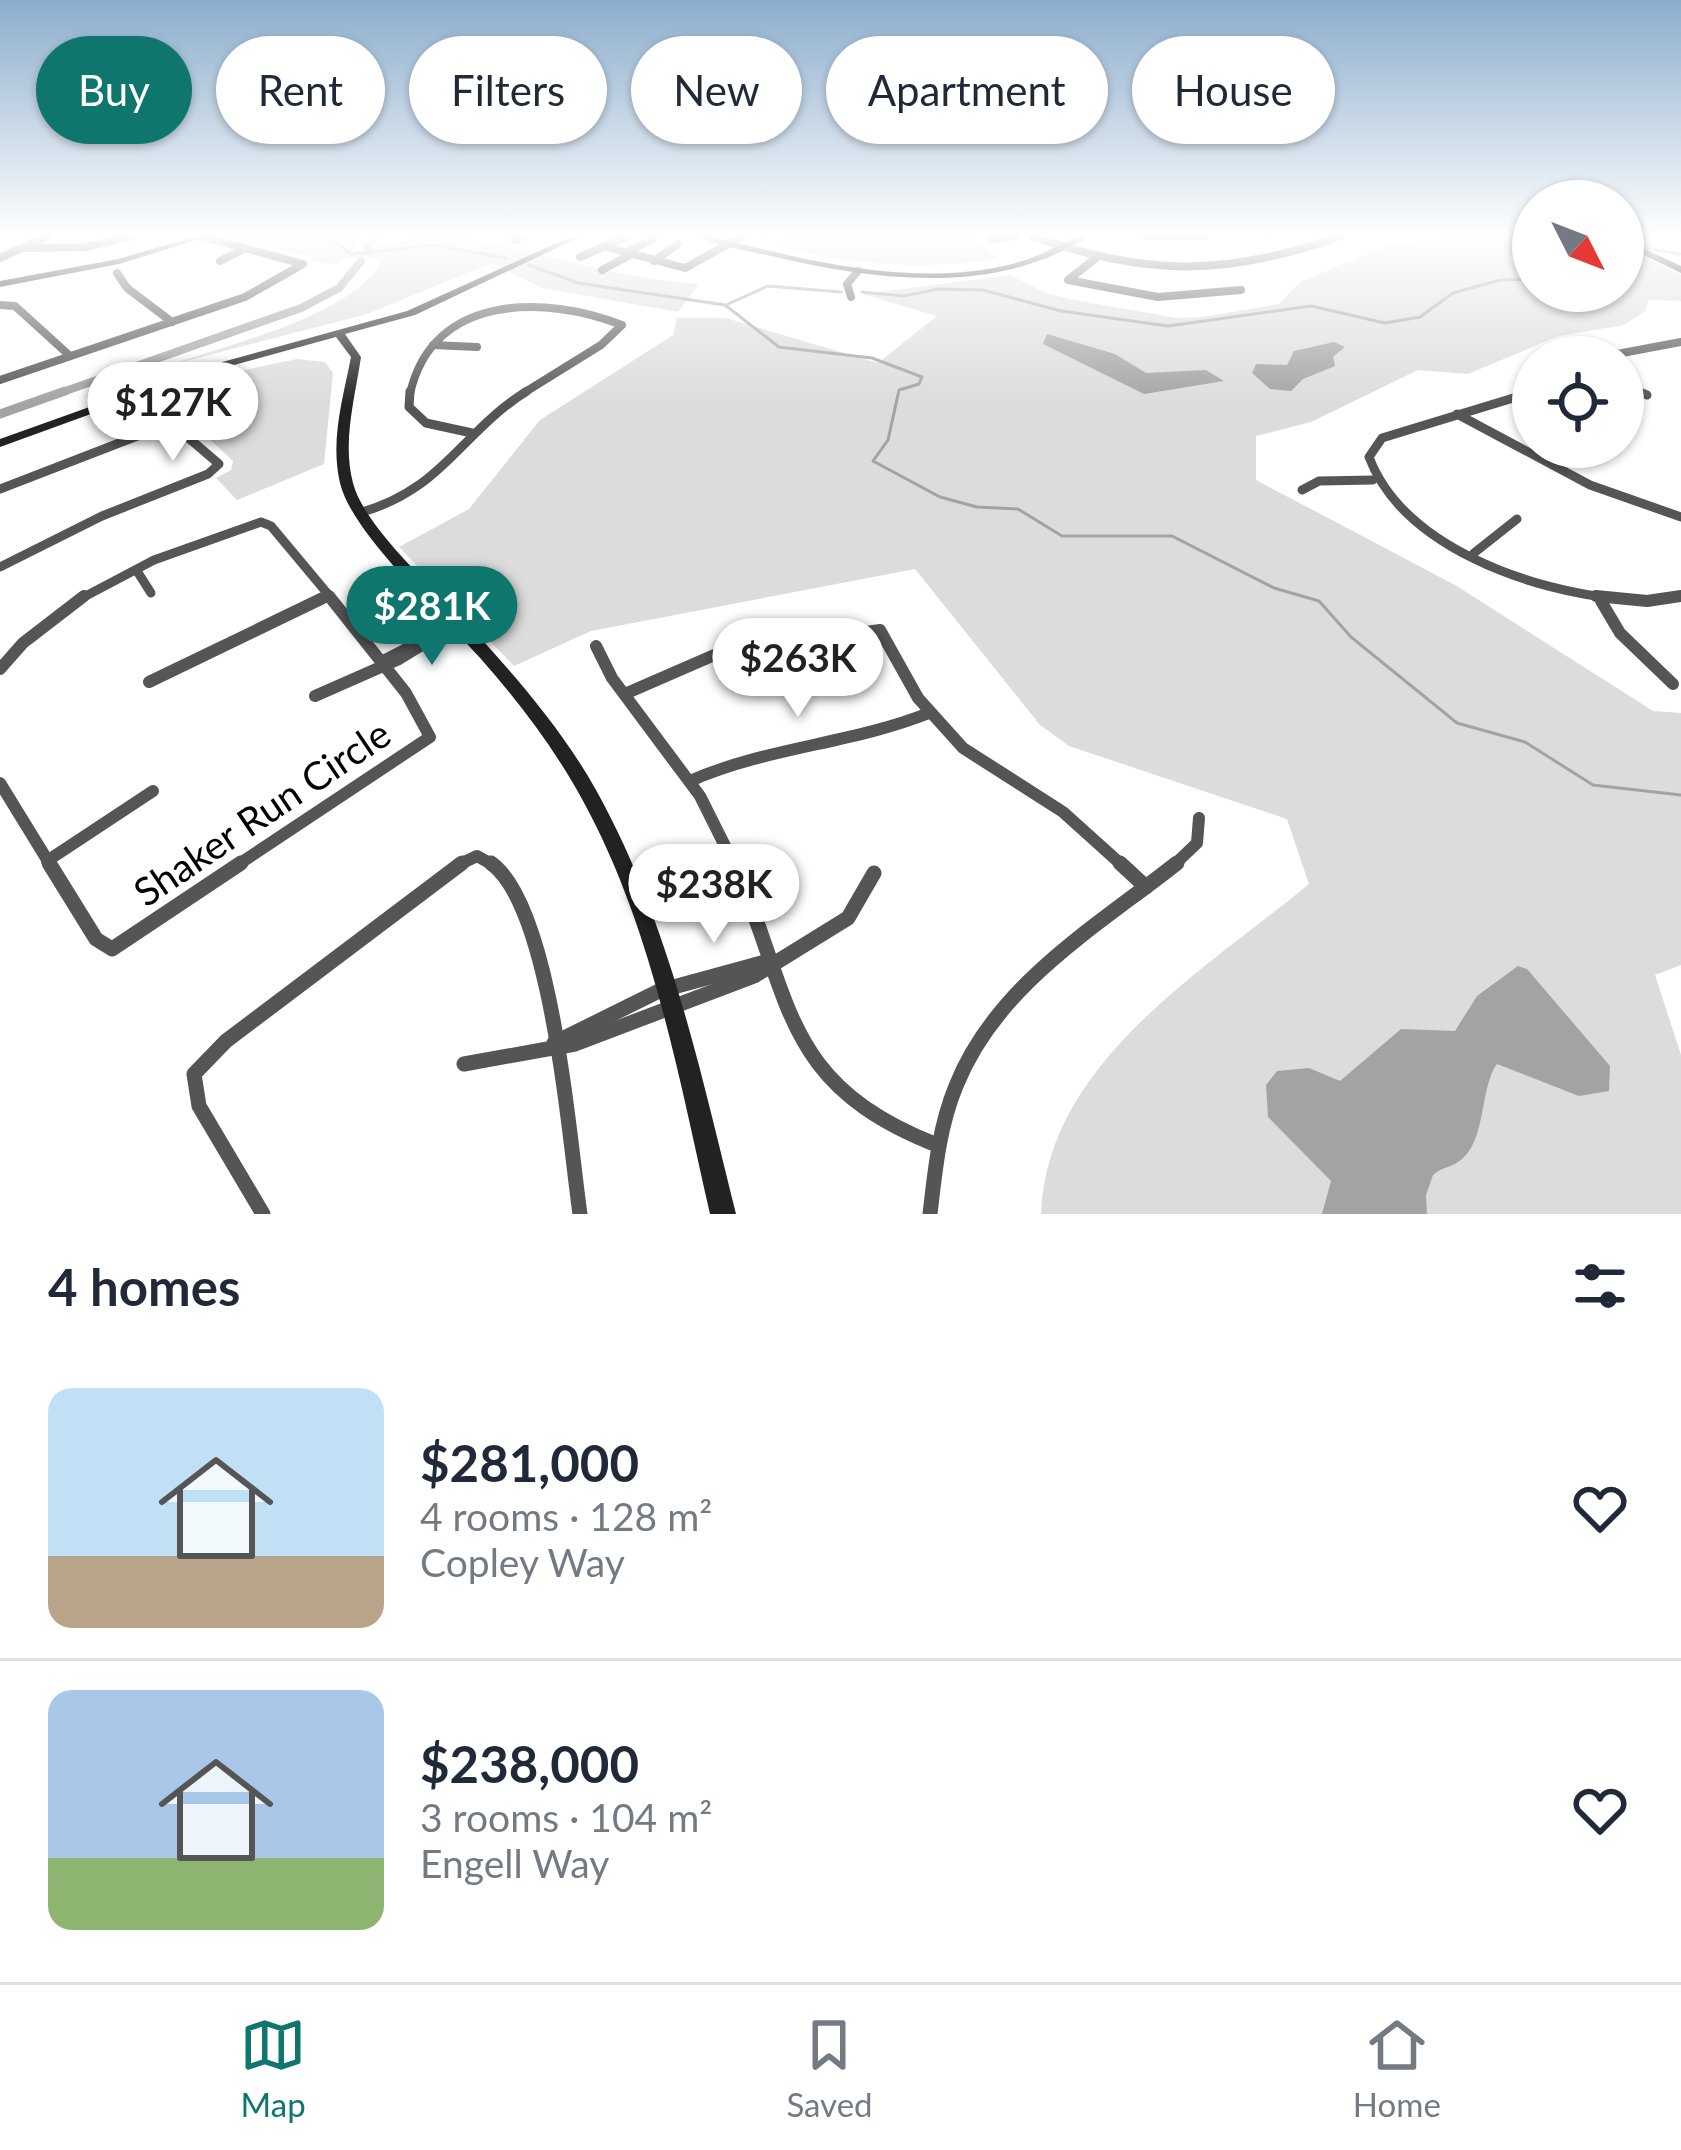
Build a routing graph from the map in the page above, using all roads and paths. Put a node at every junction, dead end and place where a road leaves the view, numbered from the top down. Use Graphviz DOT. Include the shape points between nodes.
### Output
graph roads {
  1 [pos="133,293"];
  2 [pos="256,293"];
  3 [pos="446,293"];
  4 [pos="461,293"];
  5 [pos="1131,293"];
  6 [pos="1213,293"];
  7 [pos="491,299"];
  8 [pos="0,305"];
  9 [pos="502,305"];
  10 [pos="172,322"];
  11 [pos="337,332"];
  12 [pos="1681,342"];
  13 [pos="433,345"];
  14 [pos="1668,345"];
  15 [pos="477,347"];
  16 [pos="1644,349"];
  17 [pos="1681,352"];
  18 [pos="70,356"];
  19 [pos="0,380"];
  20 [pos="1644,393"];
  21 [pos="1647,394"];
  22 [pos="1512,398"];
  23 [pos="1457,413"];
  24 [pos="472,433"];
  25 [pos="0,439"];
  26 [pos="1373,480"];
  27 [pos="0,489"];
  28 [pos="1302,490"];
  29 [pos="359,513"];
  30 [pos="1681,517"];
  31 [pos="1517,519"];
  32 [pos="1474,553"];
  33 [pos="0,567"];
  34 [pos="137,571"];
  35 [pos="151,593"];
  36 [pos="327,596"];
  37 [pos="1681,596"];
  38 [pos="1600,601"];
  39 [pos="456,624"];
  40 [pos="596,646"];
  41 [pos="381,664"];
  42 [pos="0,669"];
  43 [pos="149,682"];
  44 [pos="1673,684"];
  45 [pos="627,693"];
  46 [pos="315,697"];
  47 [pos="929,713"];
  48 [pos="690,781"];
  49 [pos="0,783"];
  50 [pos="153,790"];
  51 [pos="1199,818"];
  52 [pos="47,861"];
  53 [pos="874,873"];
  54 [pos="1146,887"];
  55 [pos="772,960"];
  56 [pos="669,999"];
  57 [pos="554,1043"];
  58 [pos="464,1064"];
  59 [pos="937,1145"];
  60 [pos="262,1214"];
  61 [pos="580,1214"];
  62 [pos="723,1214"];
  63 [pos="929,1214"];
  1 -- 10 [label="street"];
  2 -- 10 [label="street"];
  3 -- 11 [label="street"];
  4 -- 11 [label="street"];
  5 -- 6 [label="street"];
  7 -- 9 [label="street"];
  8 -- 18 [label="street" via="15,306"];
  9 -- 13 [label="street"];
  9 -- 24 [label="street" via="622,325"];
  10 -- 18 [label="street"];
  11 -- 25 [label="street"];
  11 -- 29 [label="street" via="356,357 342,470"];
  12 -- 14 [label="street"];
  13 -- 15 [label="street"];
  13 -- 24 [label="street" via="409,407 426,422"];
  14 -- 16 [label="street"];
  14 -- 17 [label="street"];
  18 -- 19 [label="street"];
  20 -- 21 [label="street"];
  22 -- 23 [label="street"];
  23 -- 26 [label="street" via="1382,438 1369,458"];
  23 -- 30 [label="street" via="1566,474"];
  24 -- 29 [label="street" via="435,478"];
  26 -- 28 [label="street" via="1319,481"];
  26 -- 32 [label="street" via="1402,512"];
  27 -- 33 [label="street" via="171,423 219,464"];
  29 -- 39 [label="street"];
  31 -- 32 [label="street"];
  32 -- 38 [label="street"];
  34 -- 35 [label="street"];
  34 -- 36 [label="street, Shaker Run Circle" via="261,523"];
  34 -- 42 [label="street, Shaker Run Circle" via="49,616"];
  36 -- 41 [label="street, Shaker Run Circle"];
  36 -- 43 [label="street"];
  37 -- 38 [label="street"];
  38 -- 44 [label="street" via="1620,633"];
  39 -- 41 [label="street"];
  39 -- 56 [label="street" via="575,772 627,872"];
  40 -- 45 [label="street" via="600,663"];
  41 -- 46 [label="street"];
  41 -- 52 [label="street, Shaker Run Circle" via="430,736 140,934 112,949 96,939"];
  45 -- 47 [label="street" via="719,653 866,628 890,640"];
  45 -- 48 [label="street"];
  47 -- 48 [label="street" via="878,735 741,758"];
  47 -- 54 [label="street" via="986,766 1094,837"];
  48 -- 55 [label="street"];
  49 -- 52 [label="street, Shaker Run Circle"];
  50 -- 52 [label="street"];
  51 -- 54 [label="street" via="1197,843"];
  53 -- 55 [label="street" via="848,918"];
  54 -- 59 [label="street" via="1013,992 963,1067"];
  55 -- 56 [label="street" via="754,976"];
  55 -- 59 [label="street" via="825,1077 851,1103"];
  56 -- 57 [label="street" via="575,1044"];
  56 -- 62 [label="street"];
  57 -- 58 [label="street"];
  57 -- 60 [label="street" via="514,892 496,866 477,856 236,1034 194,1074 199,1106"];
  57 -- 61 [label="street"];
  59 -- 63 [label="street"];
}
